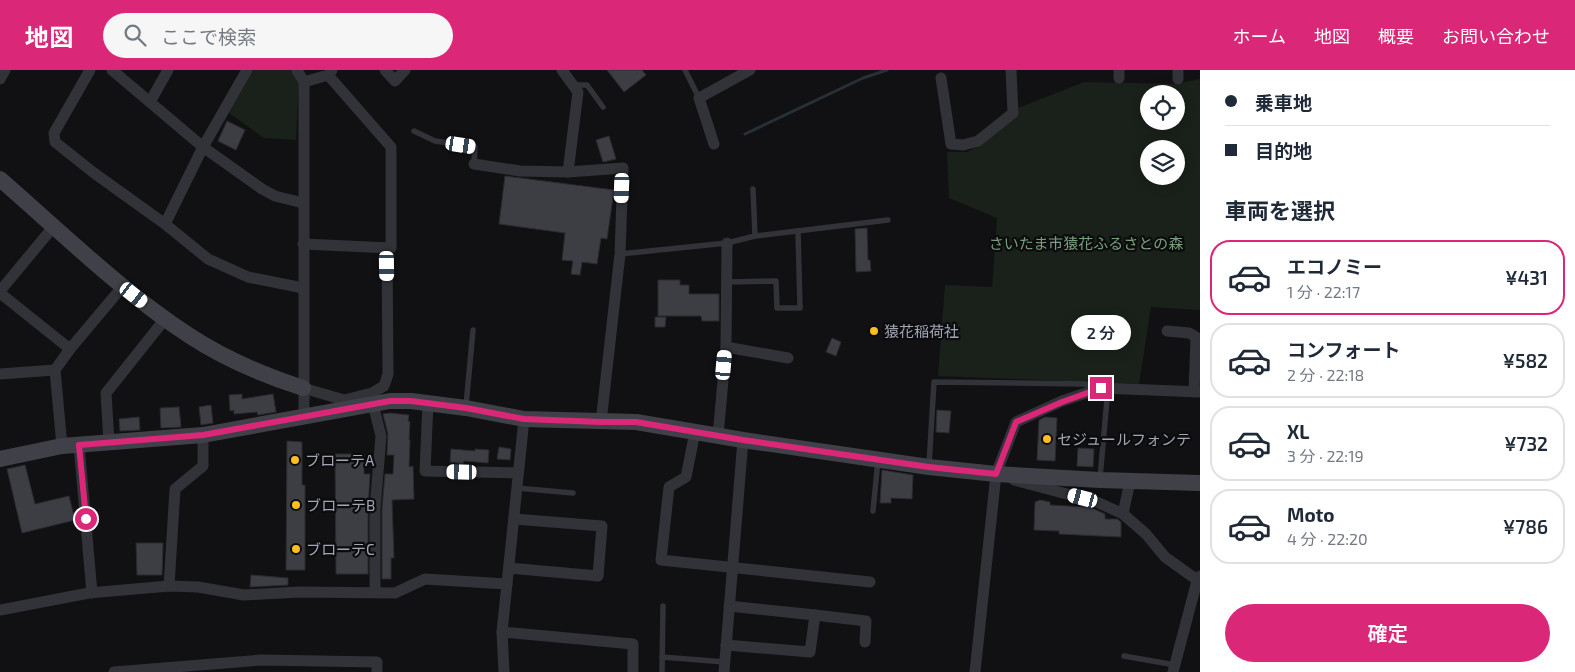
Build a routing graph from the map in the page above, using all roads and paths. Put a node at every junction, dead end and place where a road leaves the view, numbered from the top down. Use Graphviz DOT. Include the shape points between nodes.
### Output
graph roads {
  1 [pos="5,70"];
  2 [pos="90,70"];
  3 [pos="112,70"];
  4 [pos="168,70"];
  5 [pos="247,70"];
  6 [pos="297,70"];
  7 [pos="385,70"];
  8 [pos="406,70"];
  9 [pos="562,70"];
  10 [pos="685,70"];
  11 [pos="750,70"];
  12 [pos="1011,70"];
  13 [pos="330,72"];
  14 [pos="941,78"];
  15 [pos="0,79"];
  16 [pos="304,82"];
  17 [pos="573,85"];
  18 [pos="699,98"];
  19 [pos="150,102"];
  20 [pos="603,107"];
  21 [pos="414,131"];
  22 [pos="714,144"];
  23 [pos="203,147"];
  24 [pos="474,164"];
  25 [pos="568,172"];
  26 [pos="0,179"];
  27 [pos="753,189"];
  28 [pos="303,203"];
  29 [pos="888,220"];
  30 [pos="165,224"];
  31 [pos="54,226"];
  32 [pos="798,231"];
  33 [pos="755,236"];
  34 [pos="727,243"];
  35 [pos="303,244"];
  36 [pos="387,248"];
  37 [pos="620,254"];
  38 [pos="727,282"];
  39 [pos="123,286"];
  40 [pos="303,288"];
  41 [pos="1,290"];
  42 [pos="165,319"];
  43 [pos="473,330"];
  44 [pos="1167,331"];
  45 [pos="726,347"];
  46 [pos="70,349"];
  47 [pos="788,358"];
  48 [pos="55,370"];
  49 [pos="0,374"];
  50 [pos="303,388"];
  51 [pos="1104,388"];
  52 [pos="1197,392"];
  53 [pos="428,403"];
  54 [pos="374,404"];
  55 [pos="466,408"];
  56 [pos="304,416"];
  57 [pos="524,419"];
  58 [pos="601,422"];
  59 [pos="695,432"];
  60 [pos="203,435"];
  61 [pos="718,436"];
  62 [pos="743,440"];
  63 [pos="109,442"];
  64 [pos="79,445"];
  65 [pos="62,446"];
  66 [pos="0,459"];
  67 [pos="878,459"];
  68 [pos="929,467"];
  69 [pos="518,473"];
  70 [pos="996,474"];
  71 [pos="1100,480"];
  72 [pos="1130,481"];
  73 [pos="1200,483"];
  74 [pos="516,488"];
  75 [pos="573,493"];
  76 [pos="873,511"];
  77 [pos="1123,514"];
  78 [pos="514,519"];
  79 [pos="731,567"];
  80 [pos="509,568"];
  81 [pos="1199,579"];
  82 [pos="870,582"];
  83 [pos="508,584"];
  84 [pos="169,586"];
  85 [pos="376,592"];
  86 [pos="92,593"];
  87 [pos="663,606"];
  88 [pos="729,606"];
  89 [pos="0,610"];
  90 [pos="814,615"];
  91 [pos="502,632"];
  92 [pos="865,642"];
  93 [pos="726,645"];
  94 [pos="1124,656"];
  95 [pos="662,658"];
  96 [pos="725,667"];
  97 [pos="203,668"];
  98 [pos="1174,668"];
  99 [pos="157,670"];
  100 [pos="114,672"];
  101 [pos="377,672"];
  102 [pos="504,672"];
  103 [pos="633,672"];
  104 [pos="662,672"];
  105 [pos="975,672"];
  1 -- 15 [label="street"];
  2 -- 30 [label="street" via="54,133 55,142"];
  3 -- 19 [label="street"];
  4 -- 19 [label="street"];
  5 -- 23 [label="street"];
  6 -- 16 [label="street"];
  7 -- 8 [label="street" via="395,81"];
  9 -- 17 [label="street"];
  10 -- 18 [label="lane"];
  11 -- 18 [label="street"];
  12 -- 14 [label="street" via="1013,113 978,141 964,146 951,144"];
  13 -- 16 [label="street"];
  13 -- 36 [label="street" via="391,147 391,248"];
  16 -- 28 [label="street"];
  17 -- 20 [label="lane" via="587,85"];
  17 -- 25 [label="street" via="578,92"];
  18 -- 22 [label="street"];
  19 -- 23 [label="street"];
  21 -- 24 [label="lane" via="435,141 474,147"];
  23 -- 28 [label="street" via="262,190"];
  23 -- 30 [label="street"];
  24 -- 25 [label="street" via="520,171"];
  25 -- 37 [label="street" via="622,168"];
  26 -- 31 [label="street"];
  27 -- 33 [label="lane"];
  28 -- 35 [label="street"];
  29 -- 32 [label="lane"];
  30 -- 40 [label="street" via="208,259 248,277"];
  31 -- 39 [label="street"];
  31 -- 41 [label="street"];
  32 -- 33 [label="lane"];
  32 -- 38 [label="lane" via="800,308 777,308 776,281"];
  33 -- 34 [label="lane"];
  34 -- 37 [label="lane"];
  34 -- 38 [label="street"];
  35 -- 36 [label="street"];
  35 -- 40 [label="street"];
  36 -- 50 [label="street" via="388,374 384,386 372,393 344,400"];
  37 -- 58 [label="street"];
  38 -- 45 [label="street"];
  39 -- 42 [label="street"];
  39 -- 46 [label="street"];
  40 -- 50 [label="street"];
  41 -- 46 [label="street"];
  42 -- 50 [label="street" via="226,357"];
  42 -- 63 [label="street" via="106,393"];
  43 -- 55 [label="lane"];
  44 -- 52 [label="street" via="1190,333 1196,337"];
  45 -- 47 [label="street"];
  45 -- 61 [label="street"];
  46 -- 48 [label="street"];
  48 -- 49 [label="street"];
  48 -- 65 [label="street"];
  50 -- 56 [label="street"];
  51 -- 52 [label="street"];
  51 -- 68 [label="lane" via="1084,384 934,382"];
  51 -- 70 [label="street" via="1016,422"];
  51 -- 71 [label="lane"];
  53 -- 54 [label="street" via="397,401"];
  53 -- 55 [label="street"];
  53 -- 69 [label="street" via="425,471"];
  54 -- 56 [label="street"];
  54 -- 85 [label="street" via="381,436 375,509"];
  55 -- 57 [label="street"];
  56 -- 60 [label="street"];
  57 -- 58 [label="street"];
  57 -- 69 [label="street"];
  58 -- 59 [label="street" via="636,422"];
  59 -- 61 [label="street"];
  59 -- 79 [label="street" via="686,477 669,487 661,560"];
  60 -- 63 [label="street"];
  60 -- 84 [label="street" via="203,466 176,489"];
  61 -- 62 [label="street"];
  62 -- 67 [label="street"];
  62 -- 79 [label="street"];
  63 -- 64 [label="street"];
  64 -- 65 [label="street"];
  64 -- 86 [label="street"];
  65 -- 66 [label="street"];
  67 -- 68 [label="street"];
  67 -- 76 [label="lane"];
  68 -- 70 [label="street"];
  69 -- 74 [label="street"];
  70 -- 71 [label="street"];
  70 -- 77 [label="street" via="1097,502"];
  70 -- 105 [label="street"];
  71 -- 72 [label="street"];
  72 -- 73 [label="street"];
  72 -- 77 [label="street"];
  74 -- 75 [label="lane"];
  74 -- 78 [label="street"];
  77 -- 81 [label="street" via="1165,557"];
  78 -- 80 [label="street"];
  78 -- 80 [label="street" via="602,526 598,576"];
  79 -- 82 [label="street"];
  79 -- 88 [label="street"];
  80 -- 83 [label="street"];
  81 -- 98 [label="street"];
  83 -- 85 [label="street" via="425,579 395,592"];
  83 -- 91 [label="street"];
  84 -- 85 [label="street" via="244,595"];
  84 -- 86 [label="street"];
  86 -- 89 [label="street"];
  87 -- 95 [label="lane"];
  88 -- 90 [label="street"];
  88 -- 93 [label="street"];
  90 -- 92 [label="street" via="866,621"];
  90 -- 93 [label="street" via="810,652"];
  91 -- 102 [label="street"];
  91 -- 103 [label="street" via="633,644"];
  93 -- 96 [label="street"];
  94 -- 98 [label="lane"];
  95 -- 96 [label="lane"];
  95 -- 104 [label="lane"];
  97 -- 99 [label="street"];
  97 -- 101 [label="street" via="261,660 378,662"];
  99 -- 100 [label="street"];
}
